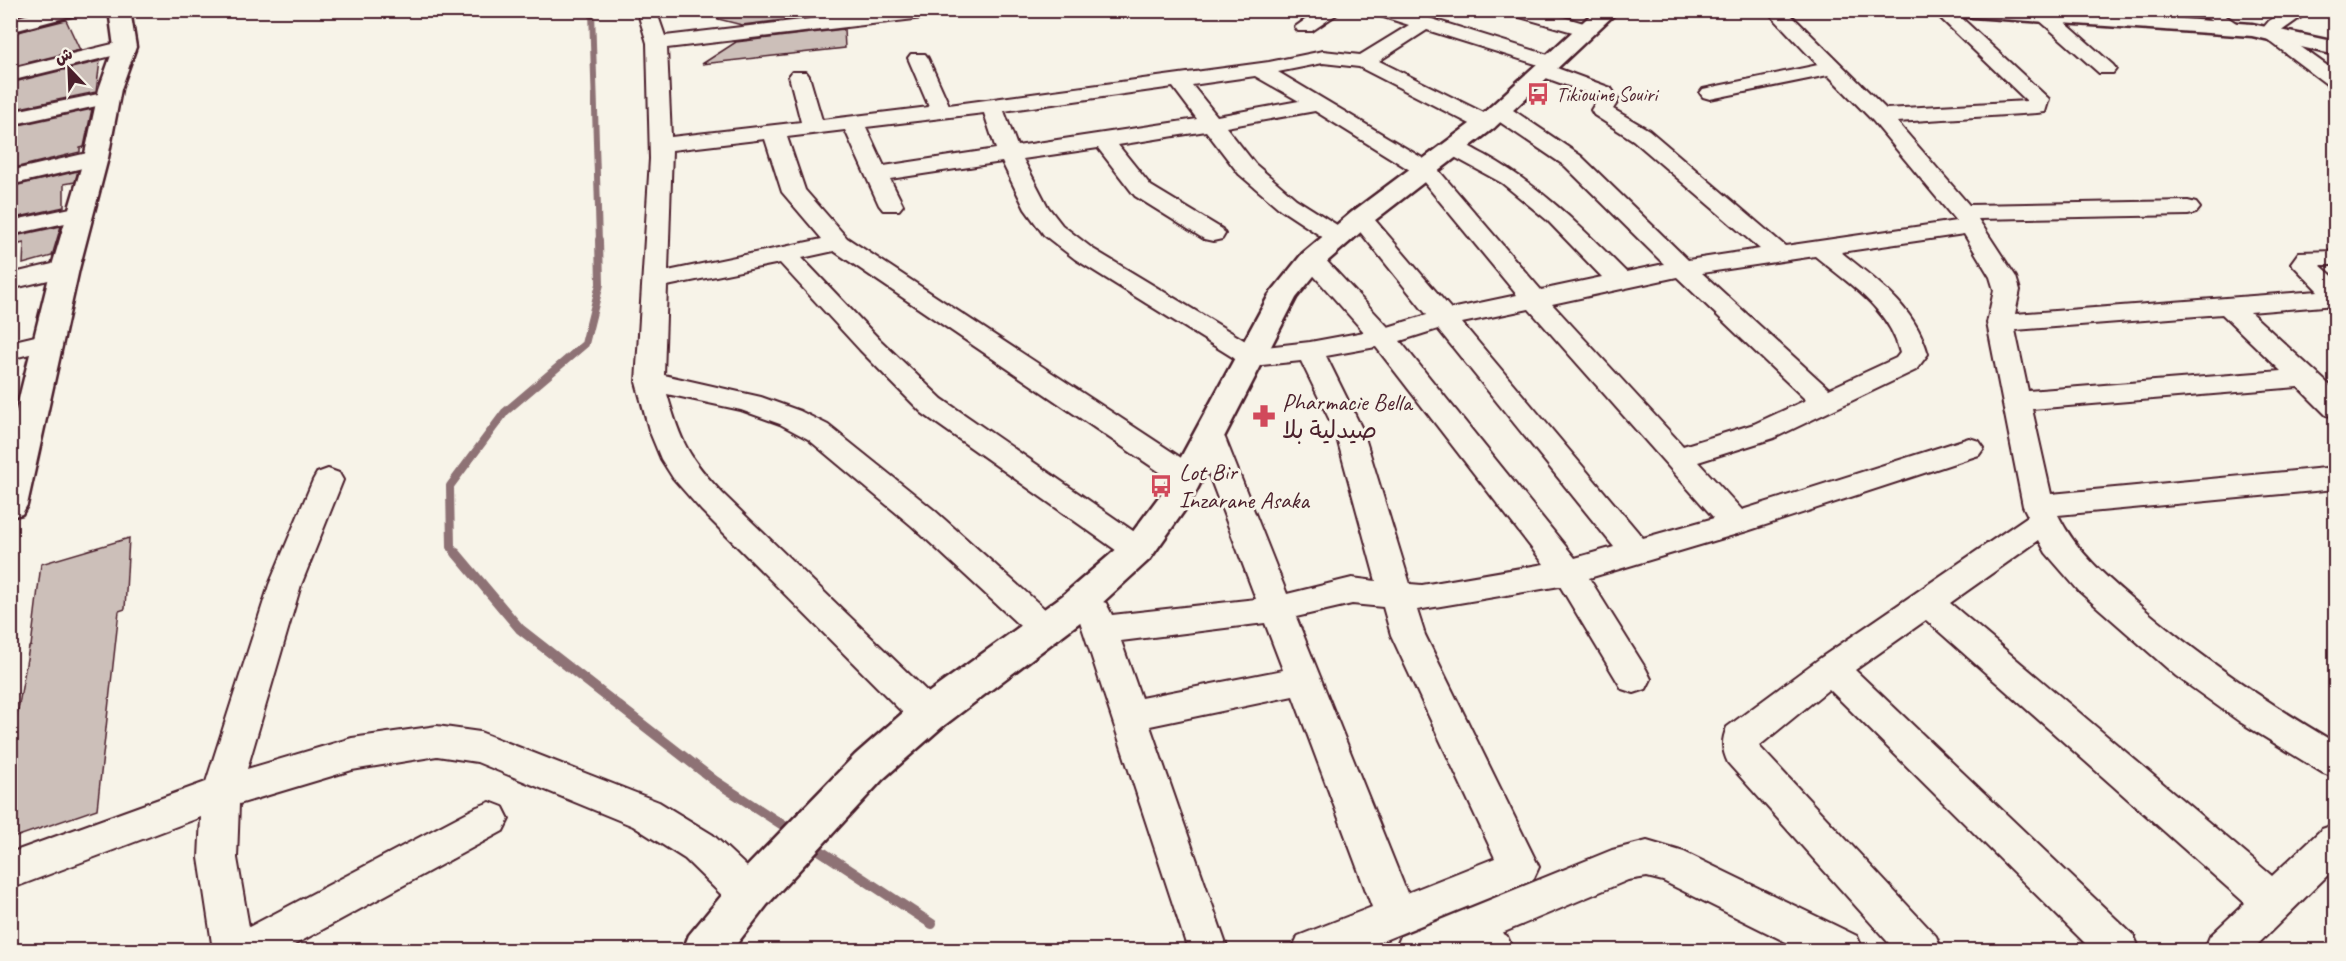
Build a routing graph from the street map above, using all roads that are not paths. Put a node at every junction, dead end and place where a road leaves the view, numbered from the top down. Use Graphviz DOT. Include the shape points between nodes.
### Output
graph roads {
  1 [pos="71,10"];
  2 [pos="119,10"];
  3 [pos="940,10"];
  4 [pos="1334,10"];
  5 [pos="1381,10"];
  6 [pos="1516,10"];
  7 [pos="1775,10"];
  8 [pos="1941,10"];
  9 [pos="1957,10"];
  10 [pos="2203,10"];
  11 [pos="2302,10"];
  12 [pos="647,12"];
  13 [pos="2071,14"];
  14 [pos="2045,15"];
  15 [pos="1598,20"];
  16 [pos="1422,25"];
  17 [pos="10,26"];
  18 [pos="1305,27"];
  19 [pos="2235,29"];
  20 [pos="2269,33"];
  21 [pos="657,43"];
  22 [pos="125,46"];
  23 [pos="2336,49"];
  24 [pos="918,58"];
  25 [pos="1364,61"];
  26 [pos="1546,66"];
  27 [pos="1833,68"];
  28 [pos="1257,69"];
  29 [pos="2106,69"];
  30 [pos="10,75"];
  31 [pos="799,76"];
  32 [pos="1178,80"];
  33 [pos="2336,82"];
  34 [pos="1710,93"];
  35 [pos="108,98"];
  36 [pos="1318,104"];
  37 [pos="992,106"];
  38 [pos="942,112"];
  39 [pos="1881,116"];
  40 [pos="1492,117"];
  41 [pos="10,119"];
  42 [pos="853,123"];
  43 [pos="1211,124"];
  44 [pos="813,128"];
  45 [pos="774,132"];
  46 [pos="1103,140"];
  47 [pos="660,146"];
  48 [pos="1455,148"];
  49 [pos="1009,154"];
  50 [pos="96,158"];
  51 [pos="1426,170"];
  52 [pos="876,174"];
  53 [pos="10,178"];
  54 [pos="891,205"];
  55 [pos="2188,208"];
  56 [pos="80,213"];
  57 [pos="1967,219"];
  58 [pos="10,228"];
  59 [pos="1350,228"];
  60 [pos="1213,234"];
  61 [pos="838,243"];
  62 [pos="1820,248"];
  63 [pos="1780,254"];
  64 [pos="786,255"];
  65 [pos="2336,258"];
  66 [pos="1312,260"];
  67 [pos="1682,268"];
  68 [pos="65,269"];
  69 [pos="657,281"];
  70 [pos="1620,281"];
  71 [pos="10,282"];
  72 [pos="2336,295"];
  73 [pos="1534,299"];
  74 [pos="2228,305"];
  75 [pos="1444,319"];
  76 [pos="2000,323"];
  77 [pos="1383,337"];
  78 [pos="48,341"];
  79 [pos="10,351"];
  80 [pos="1310,351"];
  81 [pos="1252,357"];
  82 [pos="2304,378"];
  83 [pos="650,382"];
  84 [pos="2016,401"];
  85 [pos="1827,403"];
  86 [pos="2336,408"];
  87 [pos="19,434"];
  88 [pos="1210,438"];
  89 [pos="1970,448"];
  90 [pos="1677,458"];
  91 [pos="1187,476"];
  92 [pos="2336,478"];
  93 [pos="328,480"];
  94 [pos="10,505"];
  95 [pos="2041,514"];
  96 [pos="1736,523"];
  97 [pos="1138,550"];
  98 [pos="1636,551"];
  99 [pos="1568,572"];
  100 [pos="1088,595"];
  101 [pos="1396,596"];
  102 [pos="1927,602"];
  103 [pos="1277,609"];
  104 [pos="1045,629"];
  105 [pos="1100,630"];
  106 [pos="1831,669"];
  107 [pos="1634,679"];
  108 [pos="1304,680"];
  109 [pos="928,715"];
  110 [pos="1128,715"];
  111 [pos="2336,762"];
  112 [pos="221,793"];
  113 [pos="490,819"];
  114 [pos="2336,841"];
  115 [pos="10,871"];
  116 [pos="751,893"];
  117 [pos="2273,902"];
  118 [pos="1406,934"];
  119 [pos="1476,941"];
  120 [pos="233,951"];
  121 [pos="246,951"];
  122 [pos="705,951"];
  123 [pos="1208,951"];
  124 [pos="1312,951"];
  125 [pos="1843,951"];
  126 [pos="1922,951"];
  127 [pos="2120,951"];
  128 [pos="2224,951"];
  1 -- 17 [label="street"];
  2 -- 22 [label="street"];
  3 -- 21 [label="street"];
  4 -- 18 [label="street"];
  5 -- 16 [label="street"];
  6 -- 15 [label="street"];
  7 -- 27 [label="street"];
  8 -- 39 [label="street" via="2038,99 2037,107"];
  9 -- 14 [label="street"];
  10 -- 19 [label="street"];
  11 -- 20 [label="street"];
  12 -- 21 [label="street"];
  13 -- 14 [label="street"];
  13 -- 19 [label="street"];
  14 -- 29 [label="street"];
  15 -- 26 [label="street"];
  16 -- 25 [label="street"];
  16 -- 26 [label="street"];
  19 -- 20 [label="street"];
  20 -- 23 [label="street"];
  20 -- 33 [label="street"];
  21 -- 47 [label="street"];
  22 -- 30 [label="street"];
  22 -- 35 [label="street"];
  24 -- 38 [label="street"];
  25 -- 28 [label="street" via="1323,57"];
  25 -- 40 [label="street"];
  26 -- 40 [label="street"];
  26 -- 63 [label="street" via="1604,92 1608,100 1602,110 1606,114 1641,135"];
  27 -- 34 [label="street"];
  27 -- 39 [label="street"];
  28 -- 32 [label="street"];
  28 -- 36 [label="street"];
  31 -- 44 [label="street"];
  32 -- 37 [label="street"];
  32 -- 43 [label="street"];
  35 -- 41 [label="street"];
  35 -- 50 [label="street"];
  36 -- 43 [label="street"];
  36 -- 51 [label="street"];
  37 -- 38 [label="street"];
  37 -- 49 [label="street"];
  38 -- 42 [label="street"];
  39 -- 57 [label="street"];
  40 -- 48 [label="street"];
  40 -- 67 [label="street" via="1573,162"];
  42 -- 44 [label="street"];
  42 -- 52 [label="street"];
  43 -- 46 [label="street"];
  43 -- 59 [label="street" via="1266,187"];
  44 -- 45 [label="street"];
  45 -- 47 [label="street"];
  45 -- 61 [label="street" via="794,192"];
  46 -- 49 [label="street"];
  46 -- 60 [label="street" via="1143,191"];
  47 -- 69 [label="street"];
  48 -- 51 [label="street"];
  48 -- 70 [label="street" via="1519,185 1555,215"];
  49 -- 52 [label="street"];
  49 -- 81 [label="street" via="1037,209 1053,230 1084,254"];
  50 -- 53 [label="street"];
  50 -- 56 [label="street"];
  51 -- 59 [label="street"];
  51 -- 73 [label="street"];
  52 -- 54 [label="street"];
  55 -- 57 [label="street"];
  56 -- 58 [label="street"];
  56 -- 68 [label="street"];
  57 -- 62 [label="street"];
  57 -- 76 [label="street" via="2003,277 2007,290"];
  59 -- 66 [label="street"];
  59 -- 75 [label="street"];
  61 -- 64 [label="street"];
  61 -- 91 [label="street"];
  62 -- 63 [label="street"];
  62 -- 85 [label="street" via="1891,309 1912,342 1914,354 1906,364"];
  63 -- 67 [label="street"];
  64 -- 69 [label="street"];
  64 -- 97 [label="street" via="869,345 932,405"];
  65 -- 72 [label="street" via="2308,257 2303,263"];
  66 -- 77 [label="street"];
  66 -- 81 [label="street" via="1283,295"];
  67 -- 70 [label="street"];
  67 -- 85 [label="street"];
  68 -- 71 [label="street"];
  68 -- 78 [label="street"];
  69 -- 83 [label="street"];
  70 -- 73 [label="street"];
  72 -- 74 [label="street"];
  73 -- 75 [label="street"];
  73 -- 90 [label="street"];
  74 -- 76 [label="street"];
  74 -- 82 [label="street"];
  75 -- 77 [label="street"];
  75 -- 98 [label="street"];
  76 -- 84 [label="street"];
  77 -- 80 [label="street"];
  77 -- 99 [label="street"];
  78 -- 79 [label="street"];
  78 -- 87 [label="street"];
  80 -- 81 [label="street"];
  80 -- 101 [label="street" via="1349,431"];
  81 -- 88 [label="street"];
  82 -- 84 [label="street"];
  82 -- 86 [label="street"];
  83 -- 104 [label="street" via="706,391 773,411 826,436 947,536"];
  83 -- 109 [label="street" via="663,430 684,471"];
  84 -- 95 [label="street"];
  85 -- 90 [label="street" via="1764,431"];
  87 -- 94 [label="street"];
  88 -- 91 [label="street"];
  88 -- 103 [label="street"];
  89 -- 96 [label="street"];
  90 -- 96 [label="street"];
  91 -- 97 [label="street"];
  92 -- 95 [label="street"];
  93 -- 112 [label="street" via="285,585"];
  95 -- 102 [label="street"];
  95 -- 111 [label="street" via="2056,545 2139,626 2253,712"];
  96 -- 98 [label="street"];
  97 -- 100 [label="street"];
  98 -- 99 [label="street"];
  99 -- 101 [label="street" via="1422,598"];
  99 -- 107 [label="street"];
  100 -- 104 [label="street"];
  100 -- 105 [label="street"];
  101 -- 103 [label="street" via="1352,591"];
  101 -- 118 [label="street" via="1408,634 1520,867"];
  102 -- 106 [label="street"];
  102 -- 117 [label="street"];
  103 -- 105 [label="street"];
  103 -- 108 [label="street"];
  104 -- 109 [label="street"];
  105 -- 110 [label="street"];
  106 -- 126 [label="street" via="1744,733 1740,738 1742,752"];
  106 -- 127 [label="street"];
  108 -- 110 [label="street"];
  108 -- 118 [label="street"];
  109 -- 116 [label="street" via="839,796"];
  110 -- 123 [label="street"];
  112 -- 115 [label="street"];
  112 -- 116 [label="street" via="352,753 400,744 436,741 480,747 645,814 699,848"];
  112 -- 120 [label="street" via="218,858"];
  113 -- 121 [label="street"];
  114 -- 117 [label="street"];
  116 -- 122 [label="street"];
  117 -- 128 [label="street"];
  118 -- 119 [label="street"];
  118 -- 124 [label="street"];
  119 -- 125 [label="street" via="1626,863 1647,859 1670,865"];
}
